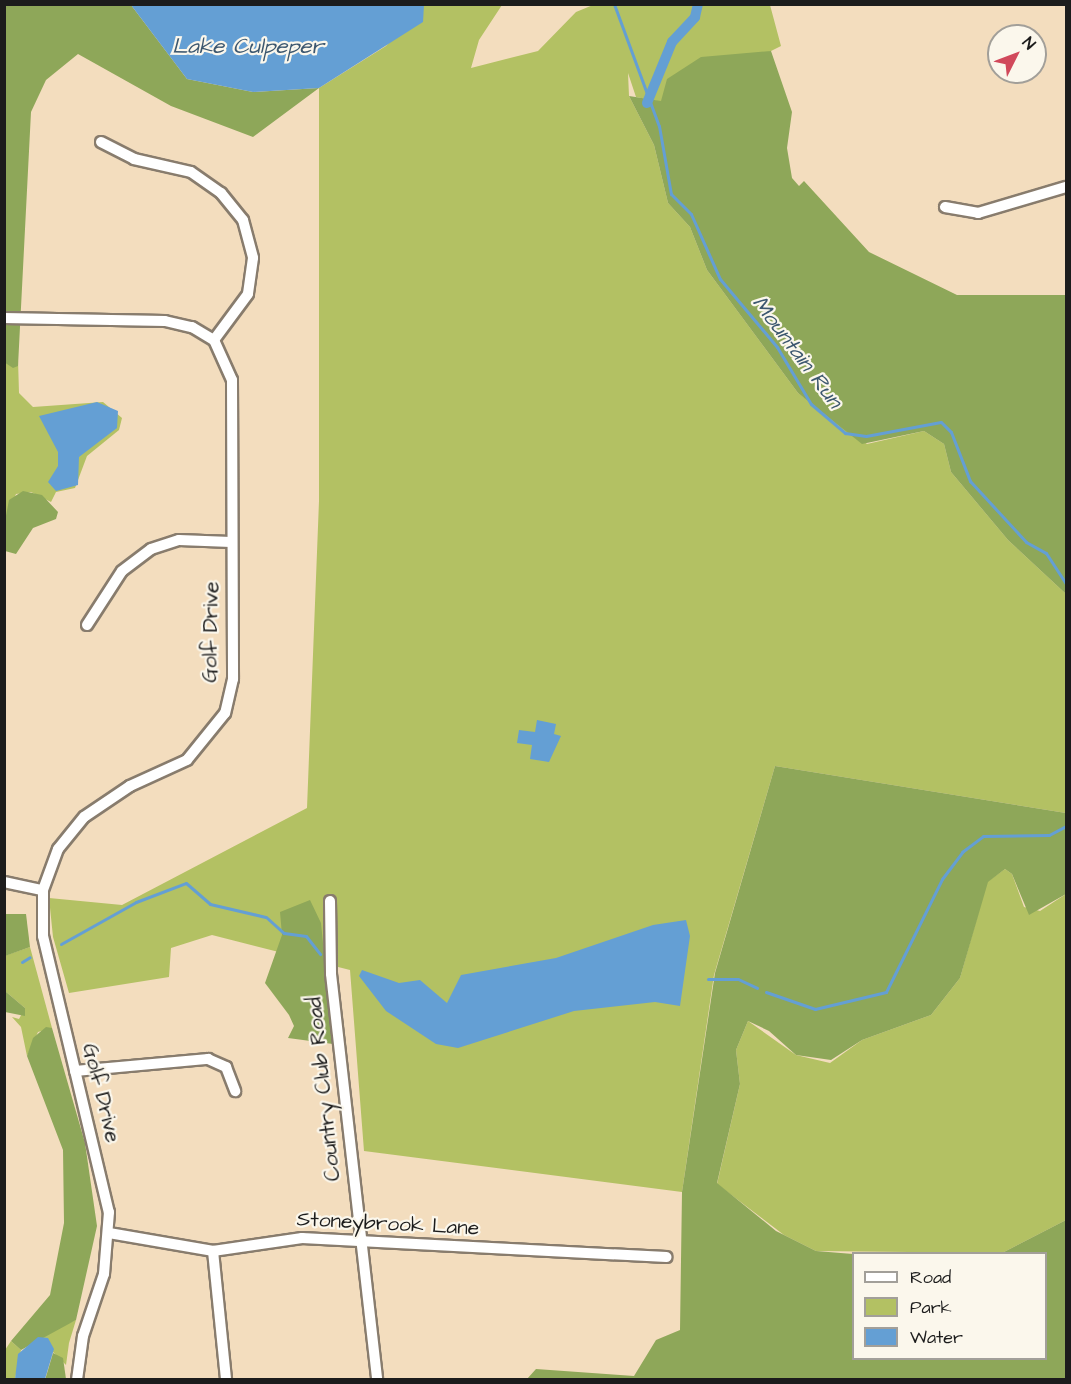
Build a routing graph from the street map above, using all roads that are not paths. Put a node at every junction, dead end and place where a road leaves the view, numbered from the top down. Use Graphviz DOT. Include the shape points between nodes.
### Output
graph roads {
  1 [pos="100,142"];
  2 [pos="1066,187"];
  3 [pos="945,207"];
  4 [pos="4,318"];
  5 [pos="214,340"];
  6 [pos="231,542"];
  7 [pos="87,625"];
  8 [pos="4,882"];
  9 [pos="43,890"];
  10 [pos="330,902"];
  11 [pos="75,1071"];
  12 [pos="236,1091"];
  13 [pos="109,1233"];
  14 [pos="360,1242"];
  15 [pos="213,1251"];
  16 [pos="667,1257"];
  17 [pos="77,1380"];
  18 [pos="226,1380"];
  19 [pos="376,1380"];
  1 -- 5 [label="street" via="134,159 192,172 221,193 243,220 253,258 248,294"];
  2 -- 3 [label="street" via="978,213"];
  4 -- 5 [label="street" via="165,321 192,327"];
  5 -- 6 [label="street, Golf Drive" via="232,380"];
  6 -- 7 [label="street" via="179,540 151,549 122,571"];
  6 -- 9 [label="street, Golf Drive" via="234,679 225,712 187,760 130,786 84,817 58,849"];
  8 -- 9 [label="street"];
  9 -- 11 [label="street, Golf Drive" via="43,936"];
  10 -- 14 [label="street, Country Club Road" via="331,974"];
  11 -- 12 [label="street" via="208,1059 226,1067"];
  11 -- 13 [label="street, Golf Drive" via="102,1176"];
  13 -- 15 [label="street, Stoneybrook Lane"];
  13 -- 17 [label="street, Golf Drive"];
  14 -- 15 [label="street, Stoneybrook Lane" via="283,1239"];
  14 -- 16 [label="street, Stoneybrook Lane"];
  14 -- 19 [label="street, Country Club Road"];
  15 -- 18 [label="street"];
}
